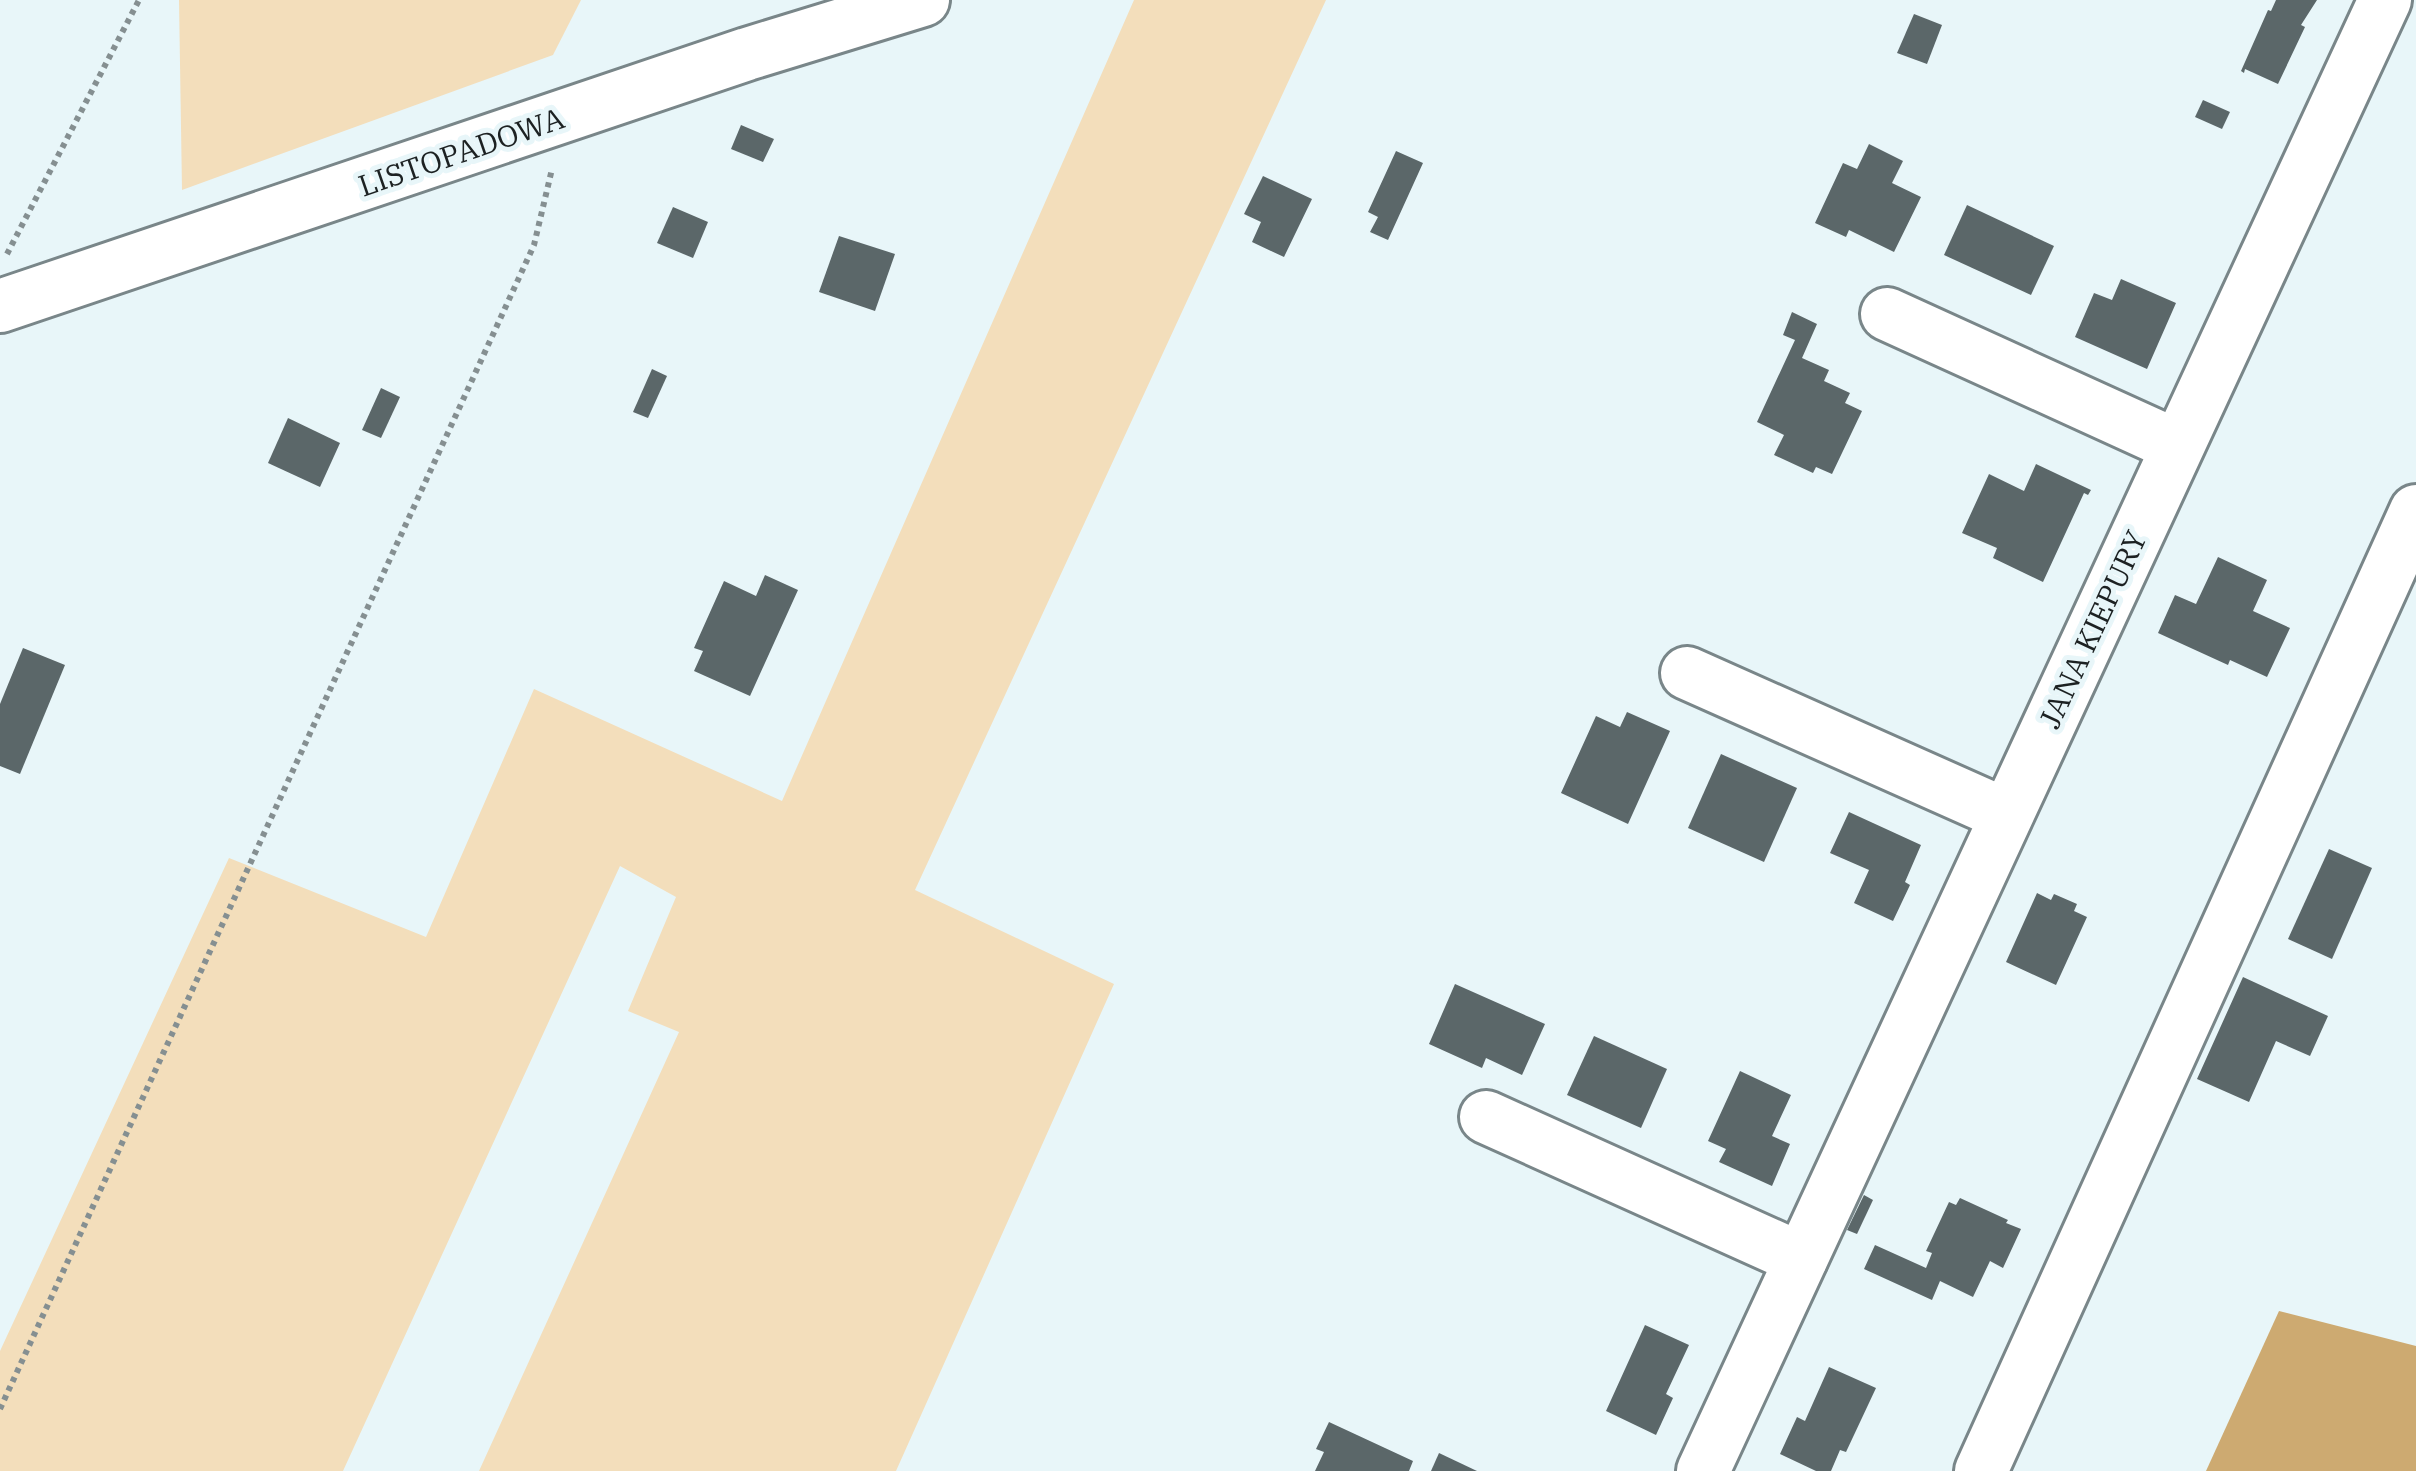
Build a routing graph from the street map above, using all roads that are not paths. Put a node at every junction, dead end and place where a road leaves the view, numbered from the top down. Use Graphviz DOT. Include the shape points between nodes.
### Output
graph roads {
  1 [pos="923,0"];
  2 [pos="2384,0"];
  3 [pos="0,306"];
  4 [pos="1886,314"];
  5 [pos="2177,446"];
  6 [pos="2416,511"];
  7 [pos="1687,673"];
  8 [pos="2006,814"];
  9 [pos="1486,1117"];
  10 [pos="1801,1259"];
  11 [pos="1703,1471"];
  12 [pos="1981,1471"];
  1 -- 3 [label="street, LISTOPADOWA"];
  2 -- 5 [label="street, JANA KIEPURY"];
  4 -- 5 [label="street"];
  5 -- 8 [label="street, JANA KIEPURY"];
  6 -- 12 [label="street"];
  7 -- 8 [label="street"];
  8 -- 10 [label="street, JANA KIEPURY"];
  9 -- 10 [label="street"];
  10 -- 11 [label="street, JANA KIEPURY"];
}
